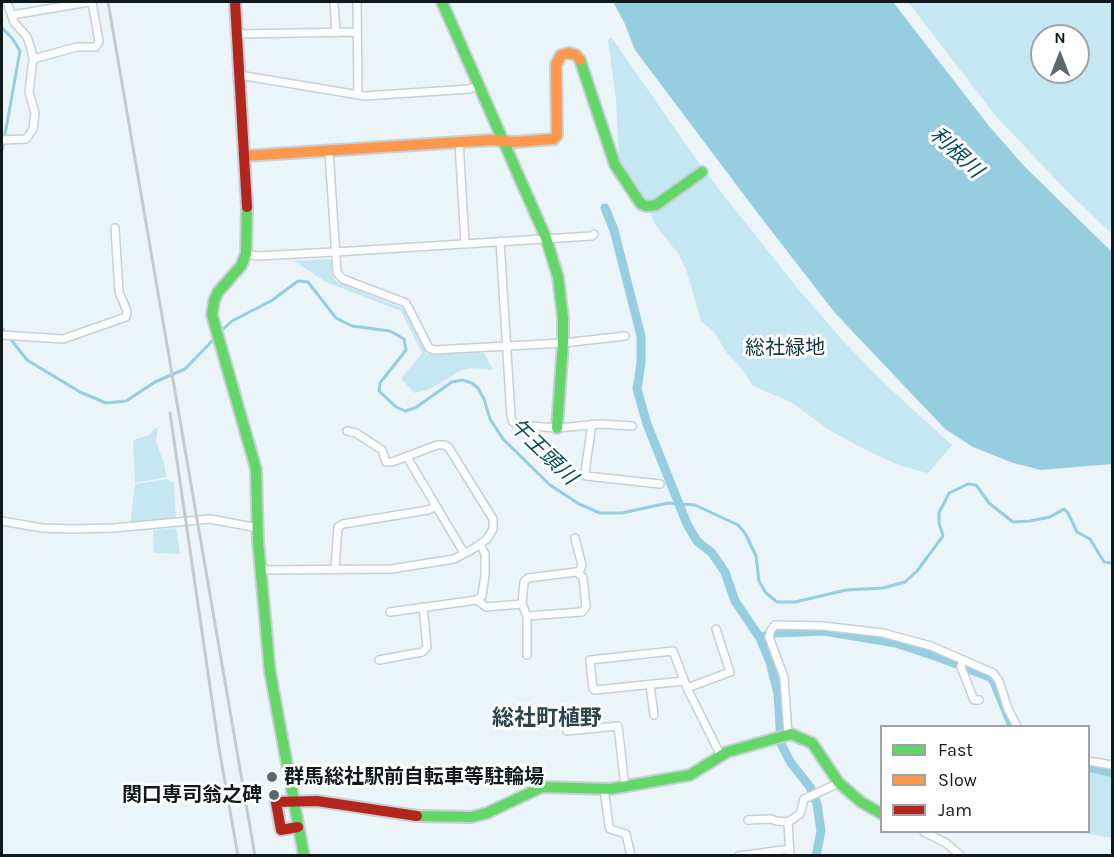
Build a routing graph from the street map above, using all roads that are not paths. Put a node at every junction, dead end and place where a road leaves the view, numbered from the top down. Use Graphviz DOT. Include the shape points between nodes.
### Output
graph roads {
  1 [pos="7,2"];
  2 [pos="91,2"];
  3 [pos="235,2"];
  4 [pos="334,2"];
  5 [pos="357,2"];
  6 [pos="442,2"];
  7 [pos="12,15"];
  8 [pos="357,32"];
  9 [pos="336,33"];
  10 [pos="237,34"];
  11 [pos="33,59"];
  12 [pos="239,75"];
  13 [pos="479,85"];
  14 [pos="358,95"];
  15 [pos="2,140"];
  16 [pos="504,140"];
  17 [pos="459,142"];
  18 [pos="329,151"];
  19 [pos="244,156"];
  20 [pos="702,172"];
  21 [pos="115,228"];
  22 [pos="594,234"];
  23 [pos="546,238"];
  24 [pos="500,241"];
  25 [pos="465,243"];
  26 [pos="335,252"];
  27 [pos="246,254"];
  28 [pos="2,335"];
  29 [pos="625,336"];
  30 [pos="563,342"];
  31 [pos="508,346"];
  32 [pos="592,424"];
  33 [pos="632,426"];
  34 [pos="557,428"];
  35 [pos="347,431"];
  36 [pos="407,457"];
  37 [pos="660,484"];
  38 [pos="436,506"];
  39 [pos="2,521"];
  40 [pos="258,528"];
  41 [pos="575,538"];
  42 [pos="480,544"];
  43 [pos="464,553"];
  44 [pos="335,569"];
  45 [pos="261,570"];
  46 [pos="579,574"];
  47 [pos="477,600"];
  48 [pos="522,604"];
  49 [pos="423,608"];
  50 [pos="390,612"];
  51 [pos="527,616"];
  52 [pos="716,629"];
  53 [pos="527,655"];
  54 [pos="379,660"];
  55 [pos="963,660"];
  56 [pos="685,684"];
  57 [pos="650,685"];
  58 [pos="979,700"];
  59 [pos="654,715"];
  60 [pos="1017,725"];
  61 [pos="567,731"];
  62 [pos="787,735"];
  63 [pos="720,756"];
  64 [pos="1090,761"];
  65 [pos="1113,765"];
  66 [pos="839,783"];
  67 [pos="626,787"];
  68 [pos="604,789"];
  69 [pos="294,801"];
  70 [pos="880,813"];
  71 [pos="748,819"];
  72 [pos="788,822"];
  73 [pos="298,827"];
  74 [pos="928,833"];
  75 [pos="790,852"];
  76 [pos="304,855"];
  77 [pos="631,855"];
  78 [pos="739,855"];
  79 [pos="961,855"];
  1 -- 7 [label="street"];
  2 -- 7 [label="street"];
  2 -- 11 [label="street" via="96,47 77,47"];
  3 -- 10 [label="street"];
  4 -- 9 [label="street"];
  5 -- 8 [label="street"];
  6 -- 13 [label="street"];
  7 -- 11 [label="street" via="27,37"];
  8 -- 9 [label="street"];
  8 -- 14 [label="street"];
  9 -- 10 [label="street"];
  10 -- 12 [label="street"];
  11 -- 15 [label="street" via="29,89 35,113 33,129 24,140"];
  12 -- 14 [label="street"];
  12 -- 19 [label="street"];
  13 -- 14 [label="street" via="469,89"];
  13 -- 16 [label="street"];
  16 -- 17 [label="street"];
  16 -- 20 [label="street" via="556,138 556,65 561,55 572,54 582,63 619,173 641,204 658,204"];
  16 -- 23 [label="street"];
  17 -- 18 [label="street"];
  17 -- 25 [label="street"];
  18 -- 19 [label="street"];
  18 -- 26 [label="street"];
  19 -- 27 [label="street"];
  21 -- 28 [label="street" via="119,292 126,317 63,339"];
  22 -- 23 [label="street"];
  23 -- 24 [label="street"];
  23 -- 30 [label="street" via="562,300"];
  24 -- 25 [label="street"];
  24 -- 31 [label="street"];
  25 -- 26 [label="street"];
  26 -- 27 [label="street"];
  26 -- 31 [label="street" via="341,278 408,306 429,348"];
  27 -- 40 [label="street" via="215,297 212,310 253,455"];
  29 -- 30 [label="street"];
  30 -- 31 [label="street"];
  30 -- 34 [label="street"];
  31 -- 34 [label="street" via="513,422"];
  32 -- 33 [label="street"];
  32 -- 34 [label="street"];
  32 -- 37 [label="street" via="586,476"];
  35 -- 36 [label="street" via="381,450 386,462"];
  36 -- 38 [label="street"];
  36 -- 42 [label="street" via="437,445 449,448 493,519 493,530"];
  38 -- 43 [label="street"];
  38 -- 44 [label="street" via="338,527"];
  39 -- 40 [label="street" via="63,529 210,519"];
  40 -- 45 [label="street"];
  41 -- 46 [label="street" via="582,565"];
  42 -- 43 [label="street"];
  42 -- 47 [label="street" via="485,554 485,575 482,596"];
  43 -- 44 [label="street" via="454,559 391,569"];
  44 -- 45 [label="street"];
  45 -- 69 [label="street" via="272,683"];
  46 -- 48 [label="street" via="528,578"];
  46 -- 51 [label="street" via="583,577 586,607 582,612"];
  47 -- 48 [label="street" via="486,607"];
  47 -- 49 [label="street"];
  48 -- 51 [label="street"];
  49 -- 50 [label="street"];
  49 -- 54 [label="street" via="427,647 422,652"];
  51 -- 53 [label="street"];
  52 -- 56 [label="street" via="730,672"];
  55 -- 58 [label="street" via="974,700"];
  55 -- 60 [label="street" via="996,677"];
  55 -- 62 [label="street" via="931,646 883,633 775,624 770,638 784,676"];
  56 -- 57 [label="street"];
  56 -- 57 [label="street" via="673,651 590,660 593,689"];
  56 -- 63 [label="street"];
  57 -- 59 [label="street"];
  61 -- 67 [label="street" via="618,726"];
  62 -- 63 [label="street"];
  62 -- 66 [label="street" via="812,743"];
  63 -- 67 [label="street" via="690,775"];
  64 -- 65 [label="street"];
  66 -- 70 [label="street"];
  66 -- 72 [label="street" via="802,801 798,817"];
  67 -- 68 [label="street"];
  68 -- 69 [label="street" via="542,787 487,813 458,818 427,818"];
  68 -- 77 [label="street" via="610,829 626,834"];
  69 -- 73 [label="street"];
  69 -- 73 [label="street" via="276,802 281,830"];
  71 -- 72 [label="street"];
  72 -- 75 [label="street"];
  73 -- 76 [label="street"];
  74 -- 79 [label="street"];
  75 -- 78 [label="street"];
}
